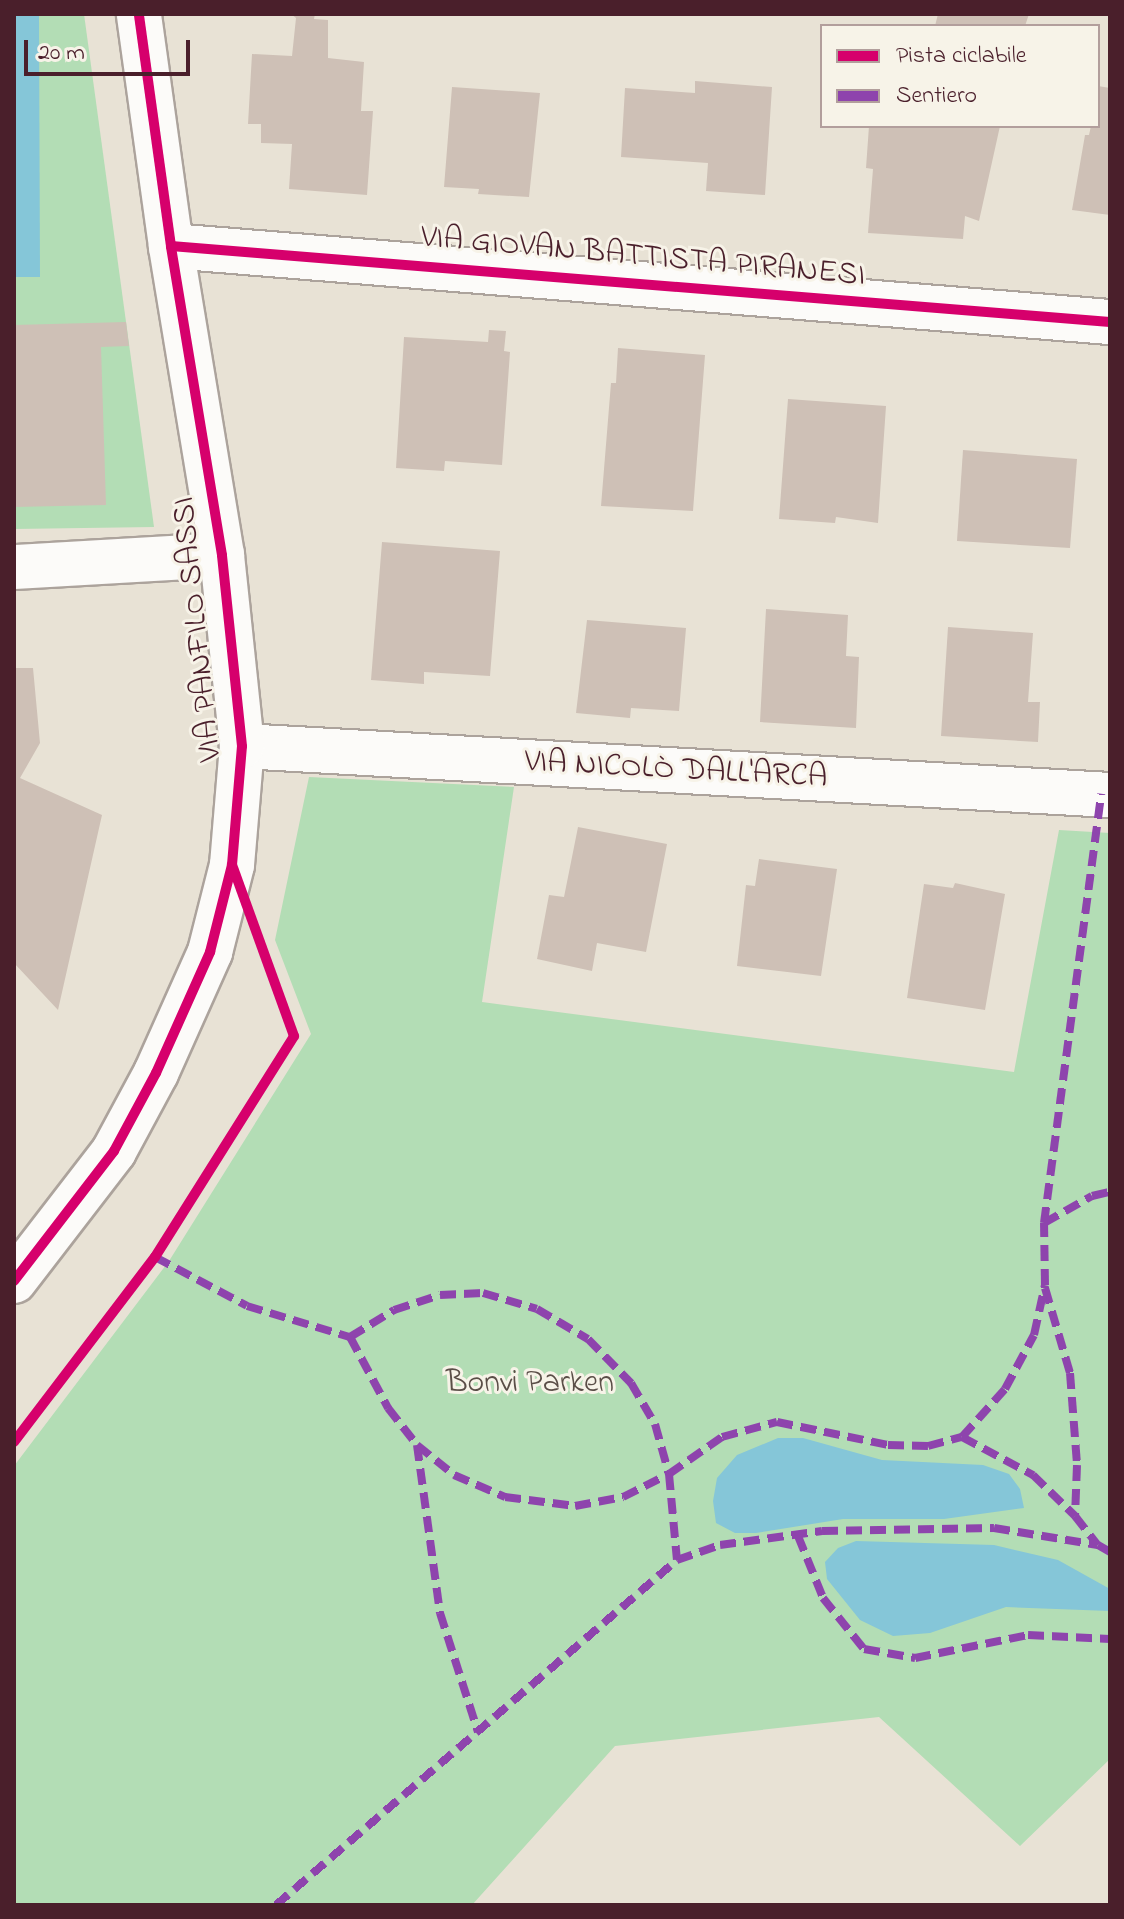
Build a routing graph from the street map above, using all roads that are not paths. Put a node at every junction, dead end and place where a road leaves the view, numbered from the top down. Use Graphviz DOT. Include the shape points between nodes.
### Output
graph roads {
  1 [pos="139,14"];
  2 [pos="171,246"];
  3 [pos="1110,322"];
  4 [pos="222,555"];
  5 [pos="14,567"];
  6 [pos="242,746"];
  7 [pos="1110,795"];
  8 [pos="14,1281"];
  1 -- 2 [label="street, VIA PANFILO SASSI"];
  2 -- 3 [label="street, VIA GIOVAN BATTISTA PIRANESI"];
  2 -- 4 [label="street, VIA PANFILO SASSI"];
  4 -- 5 [label="street"];
  4 -- 6 [label="street, VIA PANFILO SASSI"];
  6 -- 7 [label="street, VIA NICOLÒ DALL'ARCA"];
  6 -- 8 [label="street, VIA PANFILO SASSI" via="232,865 210,952 184,1017 114,1151"];
}
